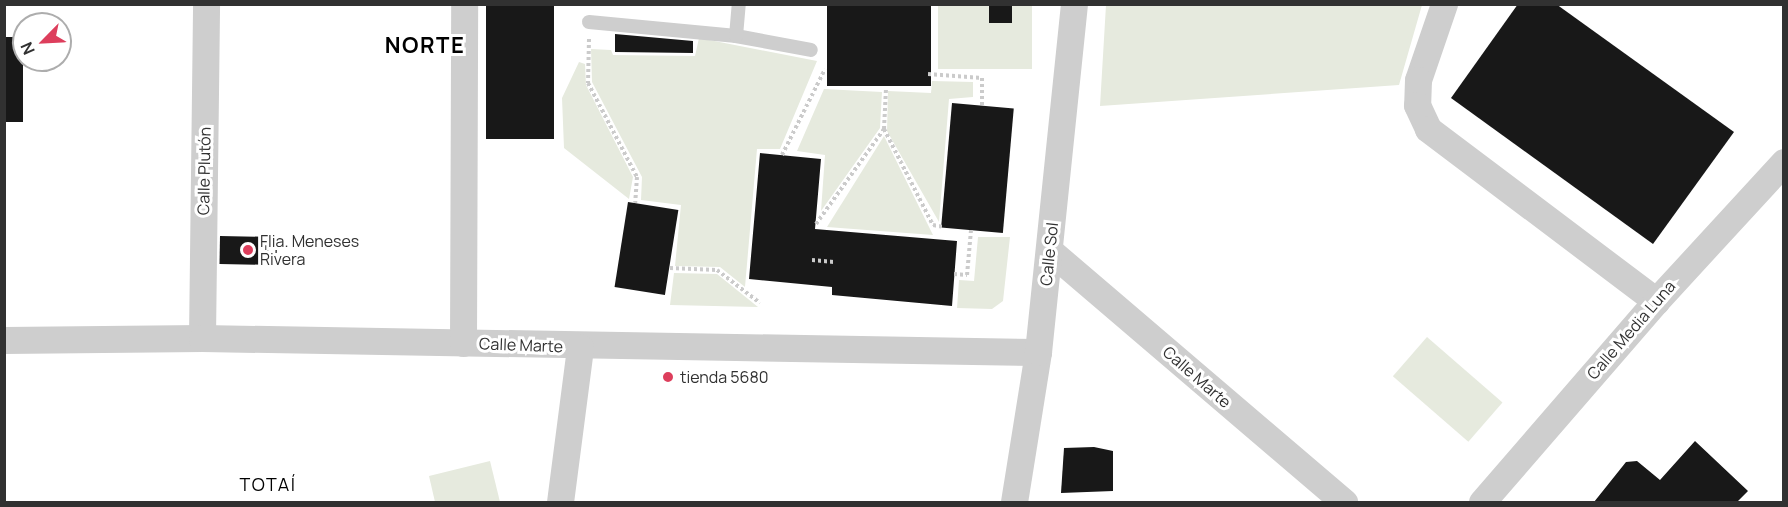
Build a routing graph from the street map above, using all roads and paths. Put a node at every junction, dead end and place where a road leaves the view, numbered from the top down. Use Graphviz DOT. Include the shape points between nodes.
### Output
graph roads {
  1 [pos="206,4"];
  2 [pos="464,4"];
  3 [pos="739,4"];
  4 [pos="1074,4"];
  5 [pos="1444,4"];
  6 [pos="589,22"];
  7 [pos="736,36"];
  8 [pos="811,50"];
  9 [pos="825,69"];
  10 [pos="928,74"];
  11 [pos="886,88"];
  12 [pos="982,106"];
  13 [pos="884,129"];
  14 [pos="782,155"];
  15 [pos="1784,162"];
  16 [pos="636,203"];
  17 [pos="816,224"];
  18 [pos="943,228"];
  19 [pos="970,230"];
  20 [pos="1050,251"];
  21 [pos="812,260"];
  22 [pos="834,262"];
  23 [pos="670,268"];
  24 [pos="954,274"];
  25 [pos="1656,301"];
  26 [pos="760,303"];
  27 [pos="202,338"];
  28 [pos="4,340"];
  29 [pos="463,343"];
  30 [pos="580,347"];
  31 [pos="1038,352"];
  32 [pos="560,502"];
  33 [pos="1014,502"];
  34 [pos="1344,502"];
  35 [pos="1482,502"];
  1 -- 27 [label="street, Calle Plutón"];
  2 -- 29 [label="street"];
  3 -- 7 [label="lane"];
  4 -- 20 [label="street, Calle Sol"];
  5 -- 25 [label="street" via="1418,80 1417,105 1428,129"];
  6 -- 7 [label="lane"];
  6 -- 16 [label="path" via="588,83 637,177"];
  7 -- 8 [label="lane"];
  9 -- 14 [label="path"];
  10 -- 12 [label="path" via="982,78"];
  11 -- 13 [label="path"];
  13 -- 17 [label="path"];
  13 -- 18 [label="path" via="933,225"];
  15 -- 25 [label="street, Calle Media Luna"];
  19 -- 24 [label="path" via="967,275"];
  20 -- 31 [label="street, Calle Sol"];
  20 -- 34 [label="street, Calle Marte"];
  21 -- 22 [label="path"];
  23 -- 26 [label="path" via="717,270"];
  25 -- 35 [label="street, Calle Media Luna"];
  27 -- 28 [label="street, Calle Marte"];
  27 -- 29 [label="street, Calle Marte"];
  29 -- 30 [label="street, Calle Marte"];
  30 -- 31 [label="street, Calle Marte"];
  30 -- 32 [label="street"];
  31 -- 33 [label="street, Calle Sol"];
}
